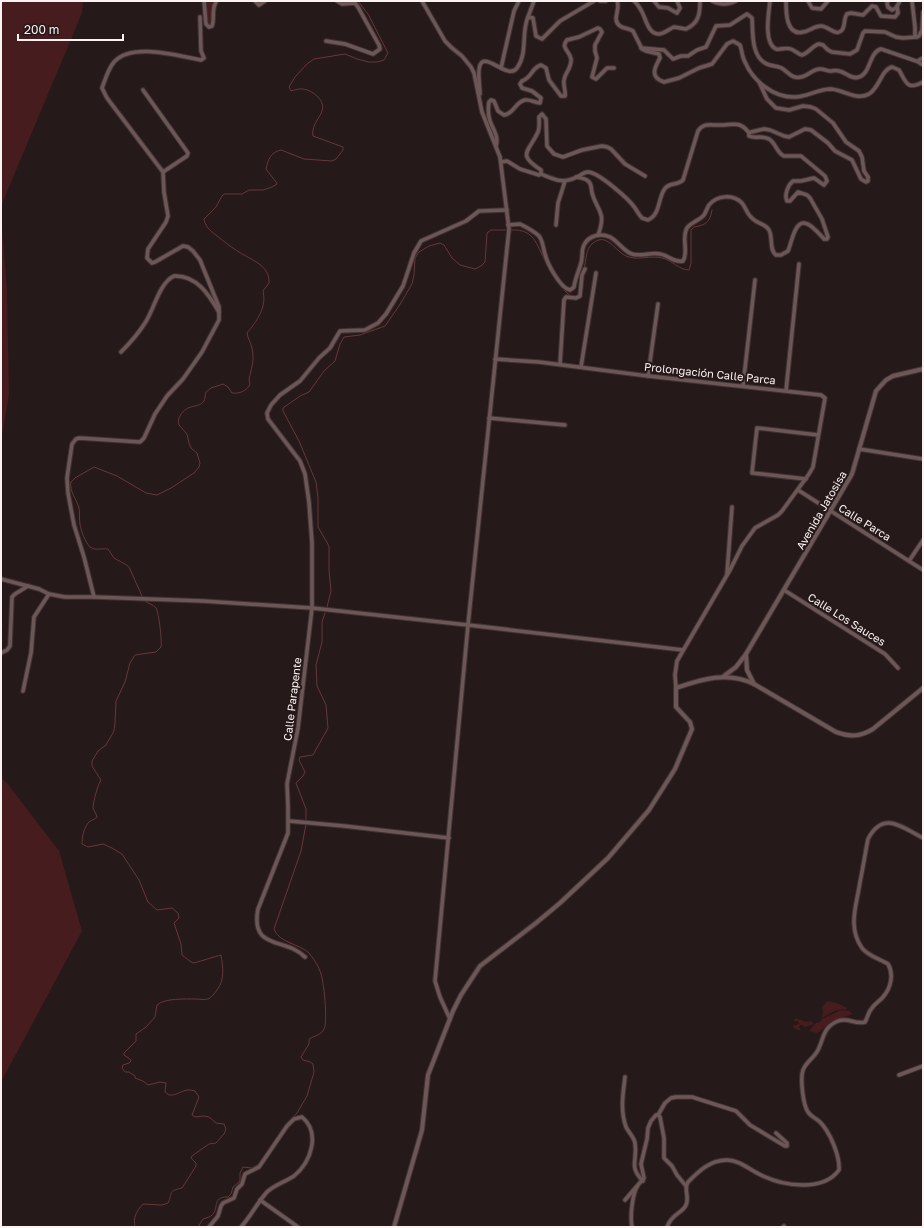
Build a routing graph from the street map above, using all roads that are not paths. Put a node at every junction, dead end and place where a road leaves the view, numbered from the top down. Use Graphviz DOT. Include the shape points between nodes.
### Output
graph roads {
  1 [pos="204,1"];
  2 [pos="255,1"];
  3 [pos="264,1"];
  4 [pos="338,1"];
  5 [pos="422,1"];
  6 [pos="519,1"];
  7 [pos="534,1"];
  8 [pos="594,1"];
  9 [pos="600,1"];
  10 [pos="606,1"];
  11 [pos="617,1"];
  12 [pos="634,1"];
  13 [pos="654,1"];
  14 [pos="677,1"];
  15 [pos="681,1"];
  16 [pos="700,1"];
  17 [pos="712,1"];
  18 [pos="736,1"];
  19 [pos="770,1"];
  20 [pos="786,1"];
  21 [pos="808,1"];
  22 [pos="828,1"];
  23 [pos="888,1"];
  24 [pos="900,1"];
  25 [pos="912,1"];
  26 [pos="216,2"];
  27 [pos="897,6"];
  28 [pos="680,8"];
  29 [pos="923,12"];
  30 [pos="200,17"];
  31 [pos="527,18"];
  32 [pos="916,37"];
  33 [pos="326,41"];
  34 [pos="640,47"];
  35 [pos="923,58"];
  36 [pos="919,62"];
  37 [pos="923,64"];
  38 [pos="501,68"];
  39 [pos="614,68"];
  40 [pos="923,82"];
  41 [pos="760,84"];
  42 [pos="143,90"];
  43 [pos="479,100"];
  44 [pos="749,133"];
  45 [pos="496,146"];
  46 [pos="501,162"];
  47 [pos="163,172"];
  48 [pos="541,174"];
  49 [pos="645,176"];
  50 [pos="576,177"];
  51 [pos="565,182"];
  52 [pos="507,210"];
  53 [pos="508,225"];
  54 [pos="556,225"];
  55 [pos="598,235"];
  56 [pos="799,264"];
  57 [pos="585,269"];
  58 [pos="596,274"];
  59 [pos="754,280"];
  60 [pos="658,304"];
  61 [pos="219,313"];
  62 [pos="121,352"];
  63 [pos="495,359"];
  64 [pos="560,364"];
  65 [pos="581,367"];
  66 [pos="923,369"];
  67 [pos="648,376"];
  68 [pos="743,386"];
  69 [pos="786,391"];
  70 [pos="489,418"];
  71 [pos="565,425"];
  72 [pos="818,436"];
  73 [pos="859,449"];
  74 [pos="923,459"];
  75 [pos="806,479"];
  76 [pos="798,490"];
  77 [pos="732,507"];
  78 [pos="831,511"];
  79 [pos="923,540"];
  80 [pos="909,561"];
  81 [pos="923,570"];
  82 [pos="726,575"];
  83 [pos="1,580"];
  84 [pos="28,586"];
  85 [pos="784,590"];
  86 [pos="50,594"];
  87 [pos="94,597"];
  88 [pos="312,608"];
  89 [pos="468,625"];
  90 [pos="682,650"];
  91 [pos="1,653"];
  92 [pos="746,654"];
  93 [pos="898,668"];
  94 [pos="724,676"];
  95 [pos="754,684"];
  96 [pos="676,688"];
  97 [pos="923,688"];
  98 [pos="23,691"];
  99 [pos="289,821"];
  100 [pos="449,838"];
  101 [pos="923,838"];
  102 [pos="305,957"];
  103 [pos="450,1019"];
  104 [pos="923,1066"];
  105 [pos="899,1075"];
  106 [pos="625,1077"];
  107 [pos="658,1115"];
  108 [pos="776,1133"];
  109 [pos="643,1181"];
  110 [pos="638,1185"];
  111 [pos="686,1186"];
  112 [pos="260,1200"];
  113 [pos="625,1200"];
  114 [pos="209,1227"];
  115 [pos="242,1227"];
  116 [pos="298,1227"];
  117 [pos="394,1227"];
  118 [pos="632,1227"];
  119 [pos="667,1227"];
  1 -- 26 [label="street" via="206,24 210,27"];
  2 -- 3 [label="street" via="259,5"];
  4 -- 33 [label="street" via="342,4 355,4 358,7 380,49 373,54 345,44"];
  5 -- 43 [label="street" via="445,40 471,67"];
  6 -- 38 [label="street" via="514,11"];
  7 -- 31 [label="street"];
  8 -- 31 [label="street" via="560,21 542,39 536,36 533,18"];
  9 -- 10 [label="street"];
  11 -- 34 [label="street" via="618,23 621,27 633,31"];
  12 -- 16 [label="street" via="642,10 649,28 658,34 674,27 684,29 694,25 699,17"];
  13 -- 28 [label="street" via="659,7 676,12 679,12"];
  14 -- 28 [label="street"];
  15 -- 28 [label="street"];
  17 -- 18 [label="street" via="723,5"];
  19 -- 32 [label="street" via="767,27 773,47 789,49 802,55 817,44 830,51 850,54 856,50 865,31 885,32 896,38"];
  20 -- 27 [label="street" via="789,24 793,30 800,32 821,26 840,32 847,14 863,15 872,6 876,7 881,16 895,17 898,13"];
  21 -- 22 [label="street" via="812,8 822,9"];
  23 -- 27 [label="street" via="890,9"];
  24 -- 27 [label="street"];
  25 -- 32 [label="street"];
  29 -- 32 [label="street" via="922,30"];
  30 -- 47 [label="street" via="201,51 204,58 201,60 153,52 131,53 113,63 102,88"];
  31 -- 38 [label="street" via="522,60 512,72"];
  34 -- 36 [label="street" via="664,50 672,59 688,56 706,47 716,26 730,25 747,14 752,18 752,34 760,58 766,64 780,67 794,77 802,77 814,70 822,69 839,70 851,77 858,77 864,74 877,51 881,49"];
  34 -- 41 [label="street" via="659,54 660,58 654,72 658,79 666,82 712,64 727,44 735,42 741,46 747,67"];
  35 -- 36 [label="street"];
  36 -- 37 [label="street"];
  38 -- 43 [label="street" via="490,61 480,64"];
  39 -- 45 [label="street" via="608,68 596,79 592,77 597,58 595,45 602,32 600,29 567,40 564,47 571,61 564,81 565,96 561,96 550,83 546,68 540,65 520,84 522,88 540,97 540,103 522,101 510,113 504,115 498,111 494,101 489,102 488,111 497,139"];
  40 -- 41 [label="street" via="914,86 908,85 899,70 892,67 886,69 874,90 862,96 853,96 832,89 791,97 777,94"];
  41 -- 44 [label="street" via="776,108 786,110 802,106 811,107 833,123 846,142 859,151 868,180 863,181 852,160 835,151 811,130 805,129 789,137 766,129"];
  42 -- 47 [label="street" via="188,153"];
  43 -- 45 [label="street"];
  44 -- 50 [label="street" via="736,124 702,126 698,131 683,180 665,188 654,216 648,220 642,218 629,201 598,175 587,172"];
  44 -- 55 [label="street" via="751,138 762,136 770,140 784,156 801,156 825,176 827,181 824,185 814,178 793,181 789,185 786,199 790,201 798,192 807,195 822,219 827,239 810,224 803,223 793,234 788,251 776,255 773,252 768,228 754,220 735,198 726,196 712,202 701,218 687,228 684,258 681,262 660,254 636,255 614,239"];
  45 -- 46 [label="street"];
  46 -- 48 [label="street" via="507,161 520,169"];
  46 -- 52 [label="street"];
  47 -- 61 [label="street" via="168,216 148,249 146,258 152,263 183,246 188,247 200,260 219,307"];
  48 -- 49 [label="street" via="541,170 529,161 527,154 540,124 539,116 542,114 546,119 547,146 554,154 563,157 582,150 607,147 625,164"];
  48 -- 51 [label="street"];
  50 -- 51 [label="street"];
  50 -- 55 [label="street" via="586,179 590,183 593,196 601,210"];
  51 -- 54 [label="street" via="558,203"];
  52 -- 53 [label="street"];
  52 -- 88 [label="street, Calle Parapente" via="479,212 466,221 421,241 401,291 378,323 368,328 340,331 330,348 300,382 280,395 267,413 268,419 300,460 306,474 312,543"];
  53 -- 55 [label="street" via="520,224 538,235 548,263 560,283 570,290 574,287 581,266 583,246"];
  53 -- 63 [label="street"];
  56 -- 69 [label="street"];
  57 -- 64 [label="street" via="580,296 566,297 564,300"];
  58 -- 65 [label="street"];
  59 -- 68 [label="street"];
  60 -- 67 [label="street"];
  61 -- 62 [label="street" via="209,294 200,285 185,277 174,276 163,287 141,330"];
  61 -- 87 [label="street" via="219,320 202,352 167,396 140,442 79,438 72,444 67,478 68,493"];
  63 -- 64 [label="street, Prolongación Calle Parca"];
  63 -- 70 [label="street"];
  64 -- 65 [label="street, Prolongación Calle Parca"];
  65 -- 67 [label="street, Prolongación Calle Parca"];
  66 -- 73 [label="street, Avenida Jatosisa" via="893,376 879,388"];
  67 -- 68 [label="street, Prolongación Calle Parca"];
  68 -- 69 [label="street, Prolongación Calle Parca"];
  69 -- 72 [label="street, Prolongación Calle Parca" via="824,396"];
  70 -- 71 [label="street"];
  70 -- 89 [label="street"];
  72 -- 75 [label="street, Prolongación Calle Parca" via="813,467"];
  72 -- 75 [label="street" via="758,428 752,473"];
  73 -- 74 [label="street"];
  73 -- 78 [label="street, Avenida Jatosisa" via="852,474"];
  75 -- 76 [label="street, Prolongación Calle Parca"];
  76 -- 78 [label="street, Calle Parca"];
  76 -- 82 [label="street, Prolongación Calle Parca" via="778,515 755,528"];
  77 -- 82 [label="street"];
  78 -- 80 [label="street, Calle Parca"];
  78 -- 85 [label="street, Avenida Jatosisa"];
  79 -- 80 [label="street"];
  80 -- 81 [label="street, Calle Parca"];
  82 -- 90 [label="street, Prolongación Calle Parca"];
  83 -- 84 [label="street"];
  84 -- 86 [label="street"];
  84 -- 91 [label="street" via="12,597 10,646"];
  85 -- 92 [label="street, Avenida Jatosisa"];
  85 -- 93 [label="street, Calle Los Sauces" via="886,654"];
  86 -- 87 [label="street"];
  86 -- 98 [label="street" via="34,617 31,653"];
  87 -- 88 [label="street"];
  88 -- 89 [label="street"];
  88 -- 99 [label="street, Calle Parapente" via="298,728 287,784"];
  89 -- 90 [label="street"];
  89 -- 100 [label="street"];
  90 -- 96 [label="street, Prolongación Calle Parca" via="676,665"];
  92 -- 94 [label="street, Avenida Jatosisa" via="736,667"];
  92 -- 95 [label="street" via="747,670"];
  94 -- 95 [label="street, Avenida Jatosisa"];
  94 -- 96 [label="street, Avenida Jatosisa"];
  95 -- 97 [label="street, Avenida Jatosisa" via="836,732 848,736 873,730"];
  96 -- 103 [label="street" via="676,707 690,722 692,729 675,769 650,810 608,858 560,903 480,966 459,999"];
  99 -- 100 [label="street"];
  99 -- 102 [label="street, Calle Parapente" via="288,834 259,905 256,921 263,938 296,949"];
  100 -- 103 [label="street" via="435,981"];
  101 -- 111 [label="street" via="901,825 886,823 877,827 868,839 854,907 854,928 864,950 890,967 890,985 883,997 870,1010 865,1022 844,1019 834,1023 822,1036 817,1052 803,1070 802,1087 807,1111 824,1127 837,1152 839,1170 836,1175 824,1182 812,1184 775,1181 726,1160 710,1163"];
  103 -- 117 [label="street" via="428,1075 422,1130"];
  104 -- 105 [label="street"];
  106 -- 109 [label="street" via="622,1113 635,1143 634,1169"];
  107 -- 108 [label="street" via="668,1100 688,1096 736,1111 750,1125 787,1146"];
  107 -- 109 [label="street" via="648,1128 641,1164"];
  107 -- 111 [label="street" via="664,1138 663,1156"];
  109 -- 110 [label="street"];
  110 -- 113 [label="street"];
  110 -- 118 [label="street" via="631,1215"];
  111 -- 119 [label="street" via="686,1205 671,1218"];
  112 -- 114 [label="street" via="268,1191 292,1178 308,1158 313,1136 302,1117 294,1119 287,1126 259,1167 245,1174 234,1198 223,1203 218,1216"];
  112 -- 115 [label="street"];
  112 -- 116 [label="street"];
}
